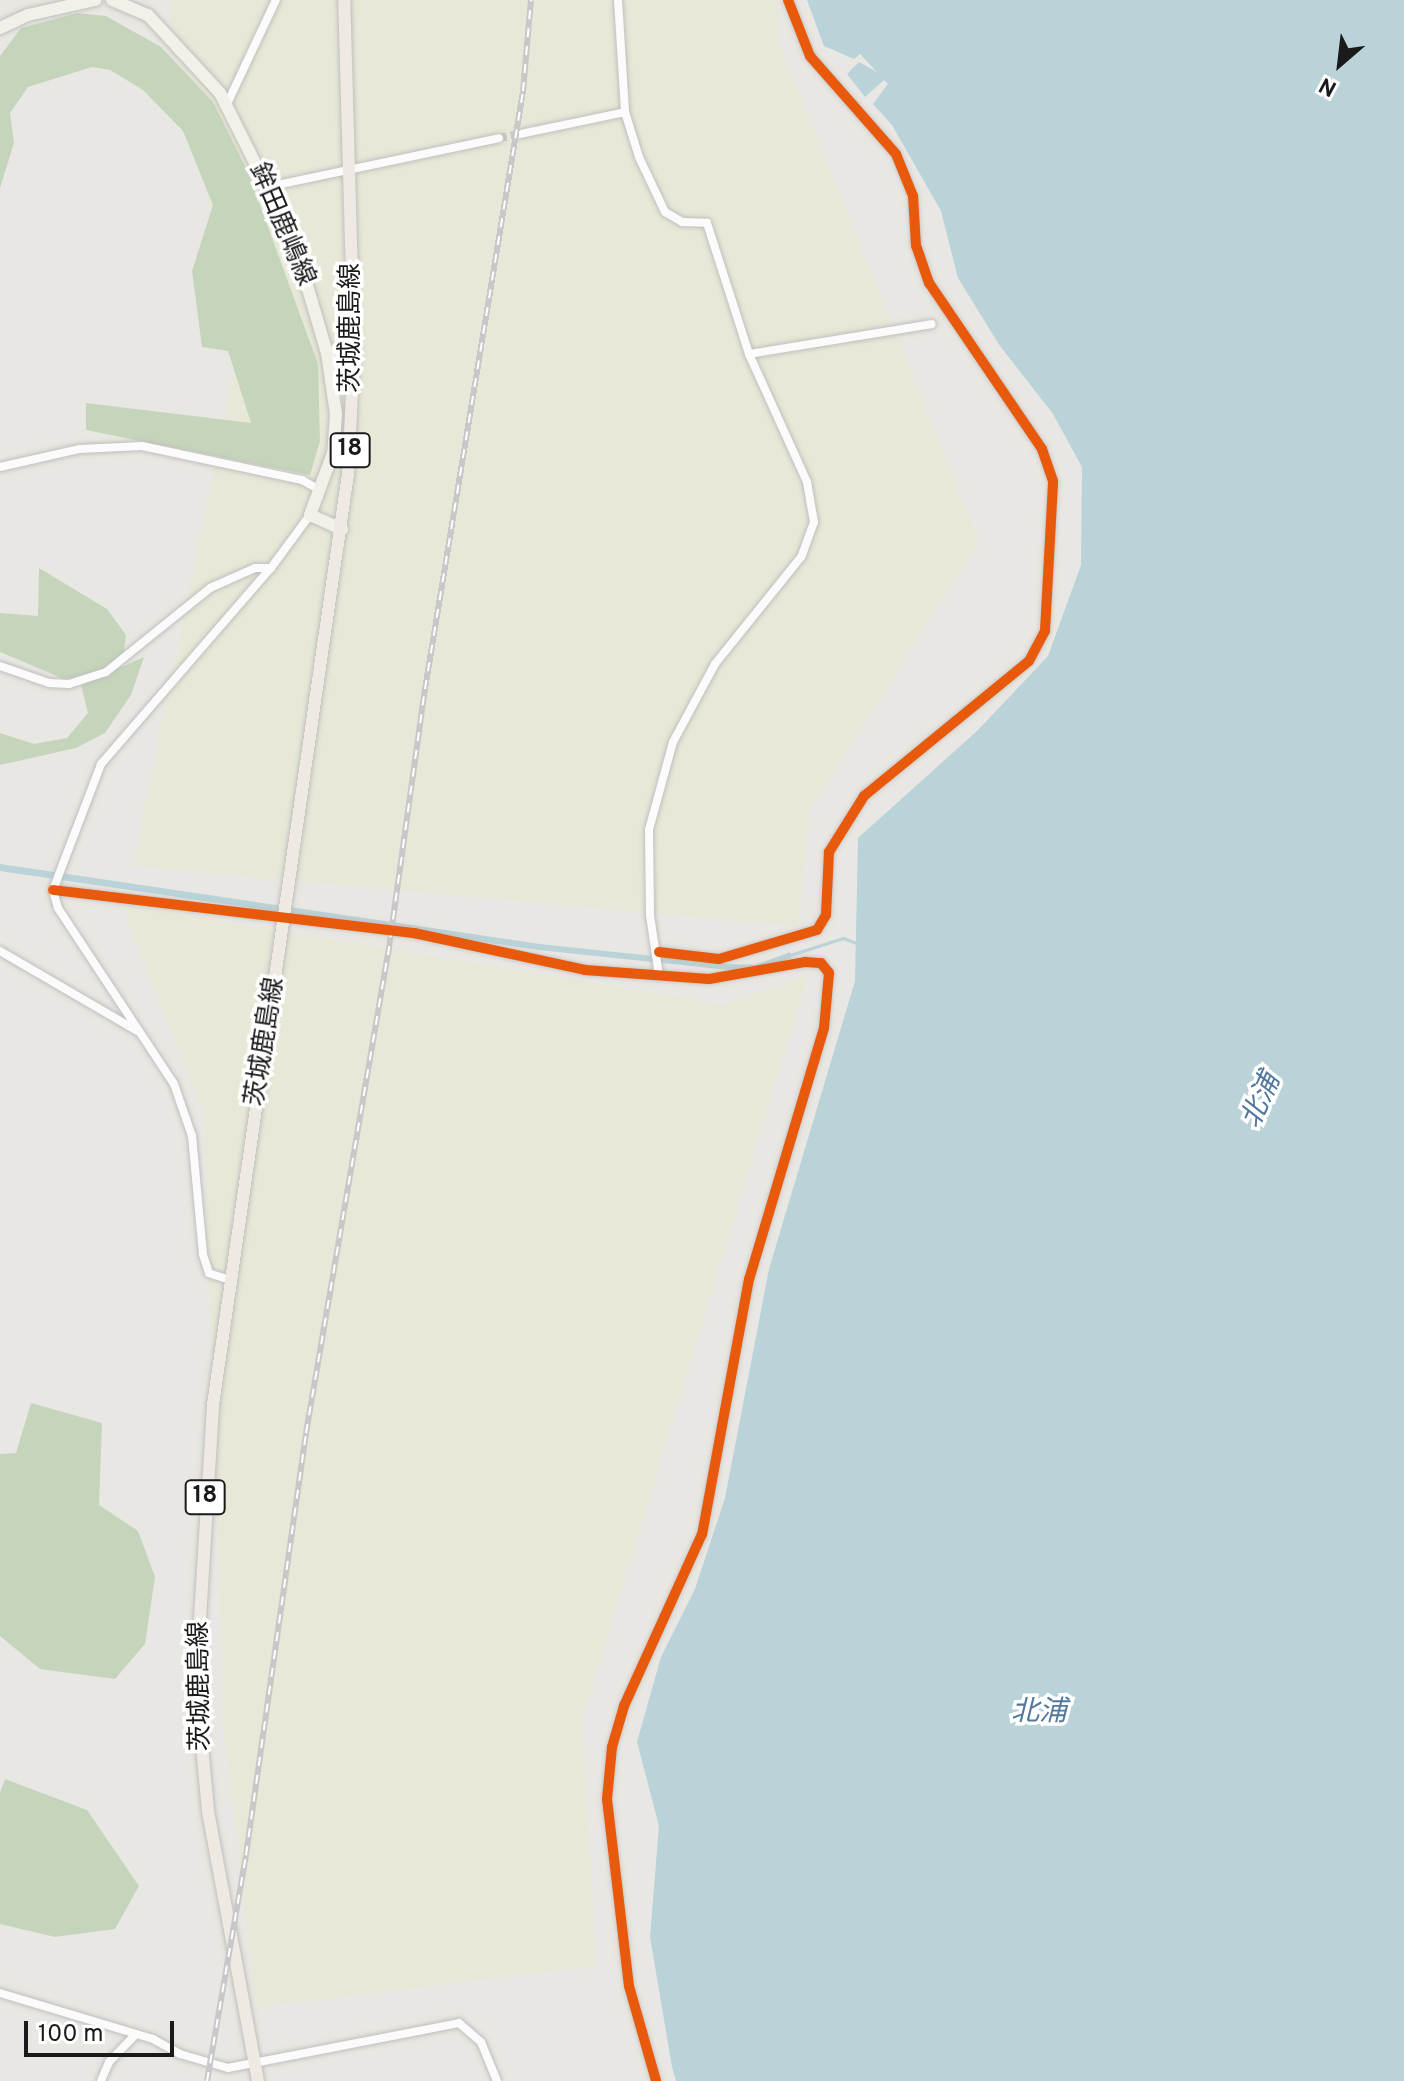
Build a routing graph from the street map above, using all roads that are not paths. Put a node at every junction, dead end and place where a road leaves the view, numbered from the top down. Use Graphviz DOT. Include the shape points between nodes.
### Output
graph roads {
  1 [pos="95,0"];
  2 [pos="112,0"];
  3 [pos="276,0"];
  4 [pos="344,0"];
  5 [pos="618,0"];
  6 [pos="788,0"];
  7 [pos="0,28"];
  8 [pos="227,104"];
  9 [pos="625,112"];
  10 [pos="520,134"];
  11 [pos="499,138"];
  12 [pos="348,170"];
  13 [pos="267,187"];
  14 [pos="932,324"];
  15 [pos="354,350"];
  16 [pos="327,353"];
  17 [pos="749,354"];
  18 [pos="0,467"];
  19 [pos="320,490"];
  20 [pos="310,515"];
  21 [pos="342,529"];
  22 [pos="271,568"];
  23 [pos="0,666"];
  24 [pos="54,886"];
  25 [pos="285,916"];
  26 [pos="0,951"];
  27 [pos="659,952"];
  28 [pos="659,976"];
  29 [pos="140,1032"];
  30 [pos="230,1280"];
  31 [pos="0,1993"];
  32 [pos="135,2035"];
  33 [pos="253,2064"];
  34 [pos="101,2081"];
  35 [pos="258,2081"];
  36 [pos="497,2081"];
  37 [pos="656,2081"];
  1 -- 7 [label="main road" via="28,15"];
  2 -- 8 [label="main road, 鉾田鹿嶋線" via="148,15"];
  3 -- 8 [label="street"];
  4 -- 12 [label="main road, 茨城鹿島線 / 18"];
  5 -- 9 [label="street"];
  6 -- 27 [label="street" via="810,56 896,154 913,196 916,246 929,283 1042,449 1053,481 1045,631 1020,669 864,796 829,852 826,915 817,930 719,959"];
  8 -- 13 [label="main road, 鉾田鹿嶋線"];
  9 -- 10 [label="street"];
  9 -- 17 [label="street" via="665,212 682,222 707,223"];
  11 -- 12 [label="street"];
  12 -- 13 [label="street"];
  12 -- 15 [label="main road, 茨城鹿島線 / 18"];
  13 -- 16 [label="main road, 鉾田鹿嶋線" via="302,262"];
  14 -- 17 [label="street"];
  15 -- 16 [label="main road"];
  15 -- 21 [label="main road, 茨城鹿島線 / 18"];
  16 -- 19 [label="main road, 鉾田鹿嶋線" via="336,433"];
  17 -- 27 [label="street" via="807,482 814,522 801,557 715,664 673,742 649,830 650,915"];
  18 -- 19 [label="street" via="80,449 142,446 302,480"];
  19 -- 20 [label="main road, 鉾田鹿嶋線"];
  20 -- 21 [label="main road"];
  20 -- 22 [label="street"];
  21 -- 25 [label="main road, 茨城鹿島線 / 18"];
  22 -- 23 [label="street" via="255,568 210,588 106,672 69,684 49,683"];
  22 -- 24 [label="street" via="119,737 101,764"];
  24 -- 25 [label="street"];
  24 -- 29 [label="street" via="58,908"];
  25 -- 28 [label="street" via="414,933 585,970"];
  25 -- 30 [label="main road, 茨城鹿島線 / 18"];
  26 -- 29 [label="street"];
  27 -- 28 [label="street"];
  28 -- 37 [label="street" via="724,977 821,963 829,973 830,994 749,1279 702,1534 624,1706 612,1747 607,1799 629,1986"];
  29 -- 30 [label="street" via="174,1084 188,1121 209,1273"];
  30 -- 33 [label="main road, 茨城鹿島線 / 18" via="206,1472 198,1679 208,1811"];
  31 -- 32 [label="street"];
  32 -- 33 [label="street" via="228,2068"];
  32 -- 34 [label="street" via="109,2062"];
  33 -- 35 [label="main road, 茨城鹿島線 / 18"];
  33 -- 36 [label="street" via="459,2023 481,2042"];
}
